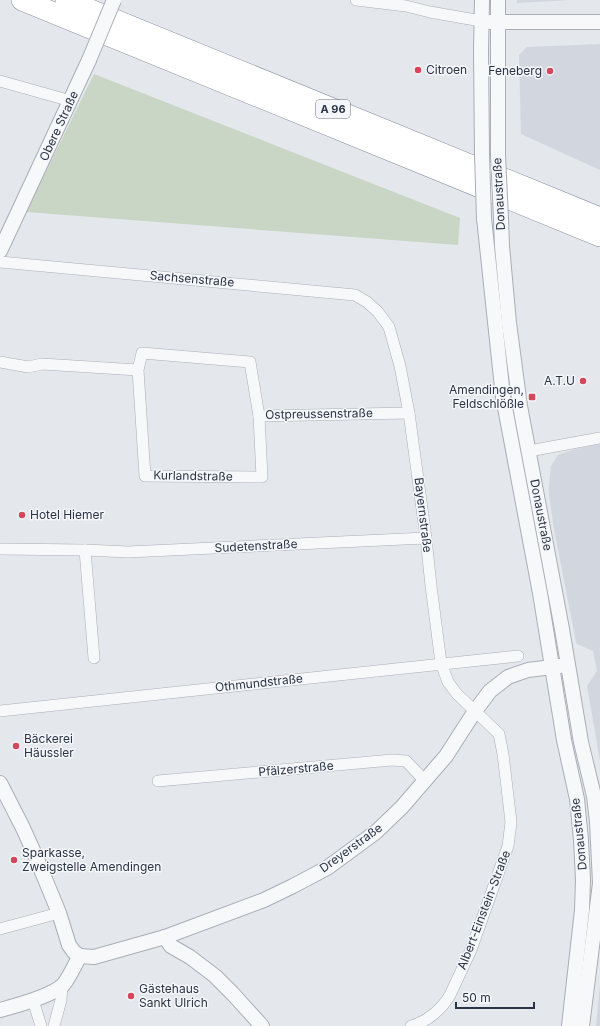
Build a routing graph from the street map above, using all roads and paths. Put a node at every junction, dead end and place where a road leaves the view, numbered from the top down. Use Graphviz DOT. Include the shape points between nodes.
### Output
graph roads {
  1 [pos="22,0"];
  2 [pos="66,0"];
  3 [pos="114,0"];
  4 [pos="356,0"];
  5 [pos="482,0"];
  6 [pos="498,0"];
  7 [pos="482,21"];
  8 [pos="499,22"];
  9 [pos="600,22"];
  10 [pos="0,81"];
  11 [pos="71,101"];
  12 [pos="600,218"];
  13 [pos="600,236"];
  14 [pos="0,251"];
  15 [pos="0,262"];
  16 [pos="378,312"];
  17 [pos="0,362"];
  18 [pos="138,370"];
  19 [pos="409,413"];
  20 [pos="259,416"];
  21 [pos="600,438"];
  22 [pos="529,451"];
  23 [pos="426,538"];
  24 [pos="0,549"];
  25 [pos="85,550"];
  26 [pos="518,656"];
  27 [pos="94,658"];
  28 [pos="441,663"];
  29 [pos="568,665"];
  30 [pos="552,667"];
  31 [pos="0,711"];
  32 [pos="475,711"];
  33 [pos="158,781"];
  34 [pos="425,781"];
  35 [pos="0,783"];
  36 [pos="59,913"];
  37 [pos="0,929"];
  38 [pos="165,937"];
  39 [pos="80,956"];
  40 [pos="62,985"];
  41 [pos="33,1000"];
  42 [pos="0,1010"];
  43 [pos="41,1026"];
  44 [pos="54,1026"];
  45 [pos="262,1026"];
  46 [pos="410,1026"];
  47 [pos="569,1026"];
  48 [pos="582,1026"];
  1 -- 13 [label="highway, A 96"];
  2 -- 12 [label="highway, A 96"];
  3 -- 11 [label="street, Obere Straße, bridge"];
  4 -- 7 [label="street" via="406,6"];
  5 -- 7 [label="street, Donaustraße"];
  6 -- 8 [label="street, Donaustraße"];
  7 -- 8 [label="street"];
  7 -- 30 [label="street, Donaustraße, bridge" via="484,218 503,397"];
  8 -- 9 [label="street"];
  8 -- 22 [label="street, Donaustraße, bridge" via="498,155 502,246 508,323"];
  10 -- 11 [label="street"];
  11 -- 14 [label="street, Obere Straße"];
  15 -- 16 [label="street, Sachsenstraße" via="342,292 355,295"];
  16 -- 19 [label="street, Bayernstraße" via="389,327"];
  17 -- 18 [label="street" via="28,367 42,364"];
  18 -- 20 [label="street, Ostpreussenstraße" via="142,353 250,362"];
  18 -- 20 [label="street, Kurlandstraße" via="146,476 262,477"];
  19 -- 20 [label="street, Ostpreussenstraße"];
  19 -- 23 [label="street, Bayernstraße"];
  21 -- 22 [label="street"];
  22 -- 29 [label="street, Donaustraße"];
  23 -- 25 [label="street, Sudetenstraße" via="128,552"];
  23 -- 28 [label="street, Bayernstraße"];
  24 -- 25 [label="street, Sudetenstraße"];
  25 -- 27 [label="street"];
  26 -- 28 [label="street, Othmundstraße"];
  28 -- 31 [label="street, Othmundstraße"];
  28 -- 32 [label="street, Bayernstraße" via="448,682"];
  29 -- 30 [label="street, Dreyerstraße"];
  29 -- 48 [label="street, Donaustraße" via="581,742 594,796 600,852 600,883"];
  30 -- 32 [label="street, Dreyerstraße" via="528,670 508,677 490,690"];
  30 -- 47 [label="street, Donaustraße" via="577,800 582,854 582,910"];
  32 -- 34 [label="street, Dreyerstraße" via="446,756"];
  32 -- 46 [label="street, Albert-Einstein-Straße" via="499,734 501,742 511,822 508,846 471,950 450,995 433,1014"];
  33 -- 34 [label="street, Pfälzerstraße" via="392,760 406,761"];
  34 -- 38 [label="street, Dreyerstraße" via="376,832 327,868 264,900"];
  35 -- 36 [label="street" via="23,828"];
  36 -- 37 [label="street"];
  36 -- 39 [label="street" via="69,945"];
  38 -- 39 [label="street, Dreyerstraße" via="94,957"];
  38 -- 45 [label="street" via="171,946 215,976"];
  39 -- 40 [label="street"];
  40 -- 41 [label="street" via="49,994"];
  40 -- 44 [label="street"];
  41 -- 42 [label="street"];
  41 -- 43 [label="street"];
}
